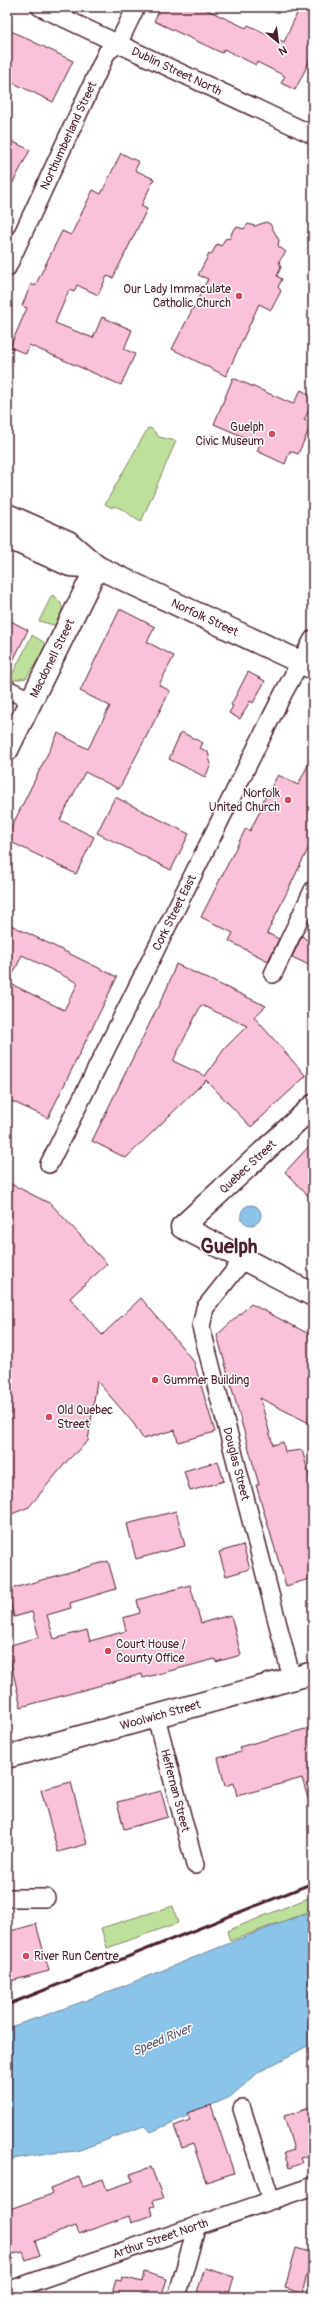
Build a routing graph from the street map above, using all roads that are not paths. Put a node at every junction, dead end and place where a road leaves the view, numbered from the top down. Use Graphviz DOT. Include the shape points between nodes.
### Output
graph roads {
  1 [pos="40,7"];
  2 [pos="136,7"];
  3 [pos="118,44"];
  4 [pos="313,135"];
  5 [pos="7,268"];
  6 [pos="7,515"];
  7 [pos="7,537"];
  8 [pos="97,567"];
  9 [pos="313,639"];
  10 [pos="307,665"];
  11 [pos="7,689"];
  12 [pos="32,701"];
  13 [pos="7,750"];
  14 [pos="313,890"];
  15 [pos="273,974"];
  16 [pos="313,1106"];
  17 [pos="49,1164"];
  18 [pos="243,1260"];
  19 [pos="313,1295"];
  20 [pos="313,1674"];
  21 [pos="292,1679"];
  22 [pos="156,1717"];
  23 [pos="7,1757"];
  24 [pos="195,1865"];
  25 [pos="7,1898"];
  26 [pos="46,1898"];
  27 [pos="242,2109"];
  28 [pos="313,2186"];
  29 [pos="271,2200"];
  30 [pos="197,2224"];
  31 [pos="7,2291"];
  32 [pos="177,2297"];
  1 -- 3 [label="street, Dublin Street North"];
  2 -- 3 [label="street, Northumberland Street"];
  3 -- 4 [label="street, Dublin Street North"];
  3 -- 5 [label="street, Northumberland Street" via="107,52"];
  6 -- 8 [label="main road, Norfolk Street" via="68,542"];
  7 -- 8 [label="main road, Norfolk Street" via="70,565"];
  8 -- 10 [label="main road, Norfolk Street"];
  8 -- 12 [label="main road, Macdonell Street"];
  9 -- 10 [label="street, Cork Street East"];
  10 -- 17 [label="street, Cork Street East" via="280,700"];
  11 -- 12 [label="street"];
  12 -- 13 [label="main road, Macdonell Street"];
  14 -- 15 [label="street"];
  16 -- 18 [label="main road, Quebec Street" via="182,1227"];
  18 -- 19 [label="main road"];
  18 -- 21 [label="street, Douglas Street" via="205,1308 201,1327"];
  20 -- 21 [label="main road, Woolwich Street"];
  21 -- 22 [label="main road, Woolwich Street"];
  22 -- 23 [label="main road, Woolwich Street"];
  22 -- 24 [label="street, Heffernan Street"];
  25 -- 26 [label="street"];
  27 -- 29 [label="street"];
  28 -- 29 [label="street, Arthur Street North"];
  29 -- 30 [label="street, Arthur Street North"];
  30 -- 31 [label="street, Arthur Street North"];
  30 -- 32 [label="street"];
}
